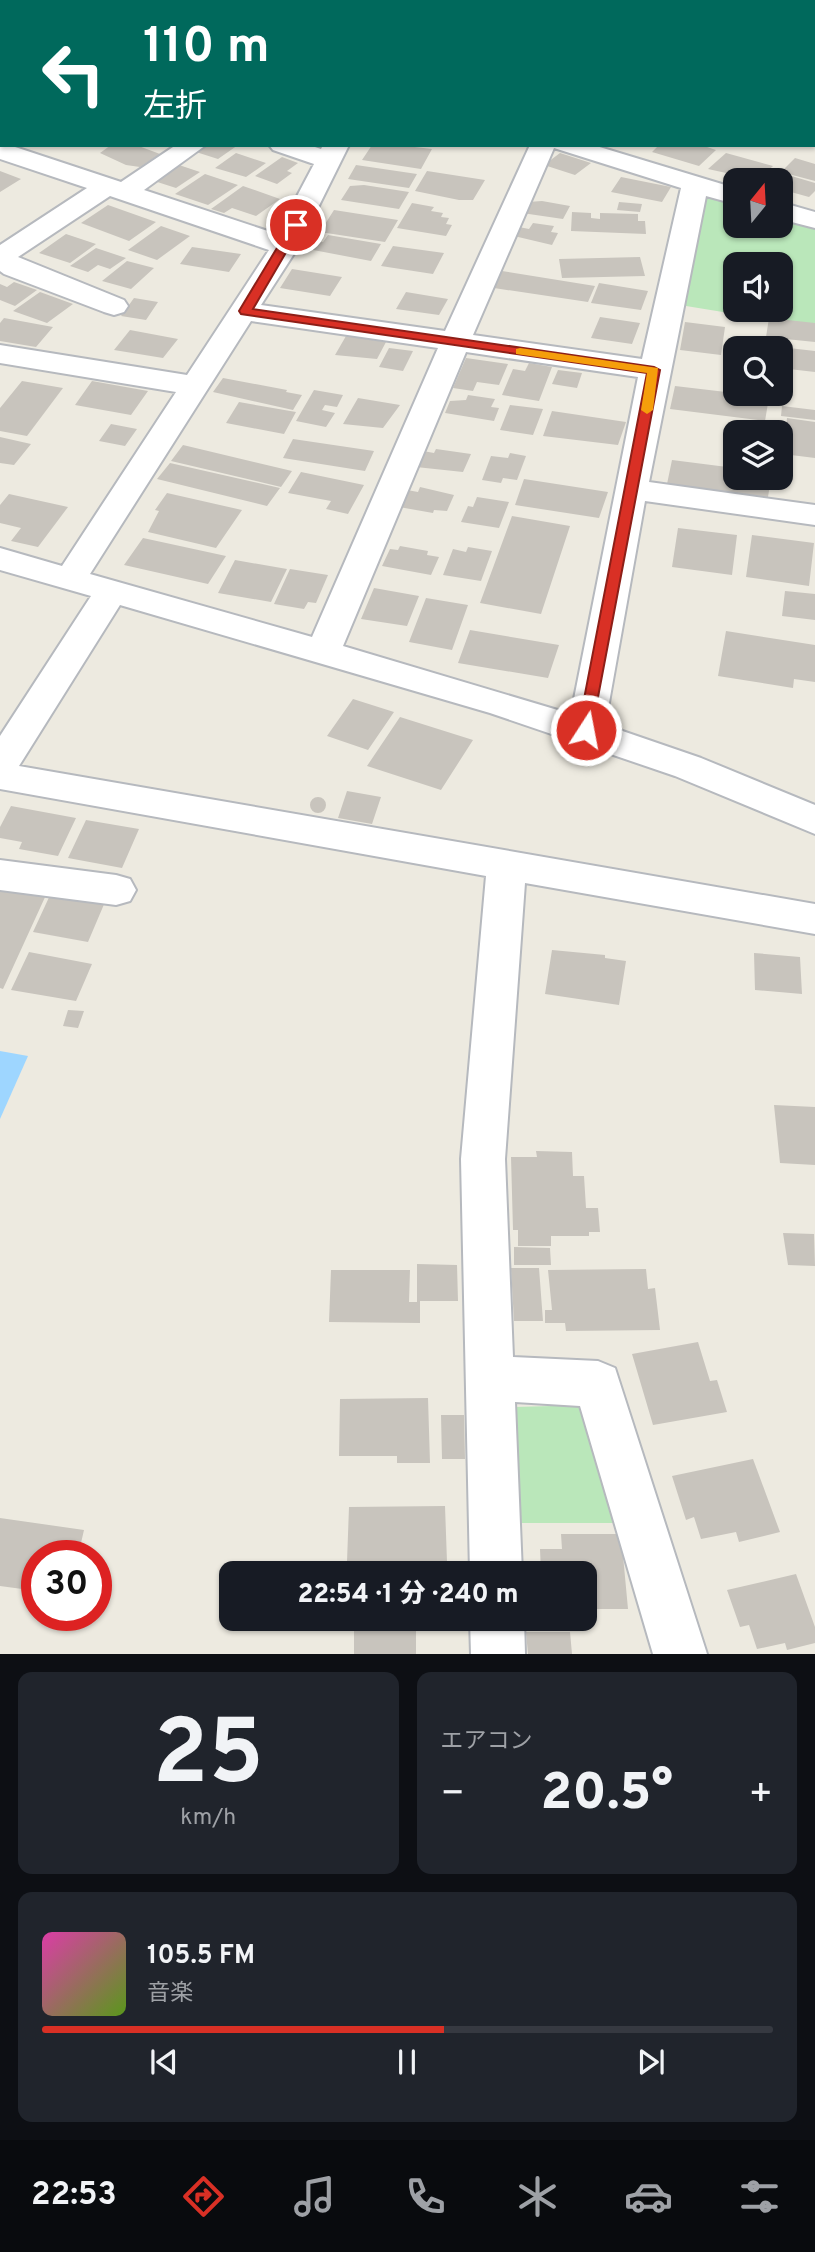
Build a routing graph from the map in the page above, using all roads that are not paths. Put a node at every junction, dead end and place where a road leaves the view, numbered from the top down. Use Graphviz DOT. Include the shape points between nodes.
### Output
graph roads {
  1 [pos="190,147"];
  2 [pos="294,147"];
  3 [pos="542,147"];
  4 [pos="581,147"];
  5 [pos="0,150"];
  6 [pos="620,152"];
  7 [pos="332,153"];
  8 [pos="695,184"];
  9 [pos="114,190"];
  10 [pos="723,192"];
  11 [pos="793,213"];
  12 [pos="815,220"];
  13 [pos="285,246"];
  14 [pos="0,257"];
  15 [pos="114,306"];
  16 [pos="245,311"];
  17 [pos="455,342"];
  18 [pos="2,357"];
  19 [pos="654,370"];
  20 [pos="197,386"];
  21 [pos="633,490"];
  22 [pos="815,515"];
  23 [pos="0,559"];
  24 [pos="70,579"];
  25 [pos="112,590"];
  26 [pos="324,650"];
  27 [pos="586,730"];
  28 [pos="0,766"];
  29 [pos="0,776"];
  30 [pos="815,821"];
  31 [pos="507,866"];
  32 [pos="0,875"];
  33 [pos="116,890"];
  34 [pos="815,919"];
  35 [pos="489,1378"];
  36 [pos="496,1561"];
  37 [pos="497,1631"];
  38 [pos="498,1654"];
  39 [pos="680,1654"];
  1 -- 9 [label="street"];
  2 -- 7 [label="street"];
  3 -- 17 [label="street"];
  4 -- 6 [label="street"];
  5 -- 9 [label="street"];
  6 -- 8 [label="street"];
  7 -- 13 [label="street"];
  8 -- 10 [label="street"];
  8 -- 19 [label="street"];
  9 -- 13 [label="street"];
  9 -- 14 [label="street"];
  11 -- 12 [label="street"];
  13 -- 16 [label="street"];
  14 -- 15 [label="street" via="14,268"];
  16 -- 17 [label="street"];
  16 -- 20 [label="street"];
  17 -- 19 [label="street"];
  17 -- 26 [label="street"];
  18 -- 20 [label="street"];
  19 -- 21 [label="street"];
  20 -- 24 [label="street"];
  21 -- 22 [label="street"];
  21 -- 27 [label="street"];
  23 -- 24 [label="street"];
  24 -- 25 [label="street"];
  25 -- 26 [label="street"];
  25 -- 28 [label="street"];
  26 -- 27 [label="street"];
  27 -- 30 [label="street" via="740,786"];
  29 -- 31 [label="street"];
  31 -- 34 [label="street"];
  31 -- 35 [label="street" via="483,1159"];
  32 -- 33 [label="street"];
  35 -- 36 [label="street"];
  35 -- 39 [label="street" via="598,1384"];
  37 -- 38 [label="street"];
}
